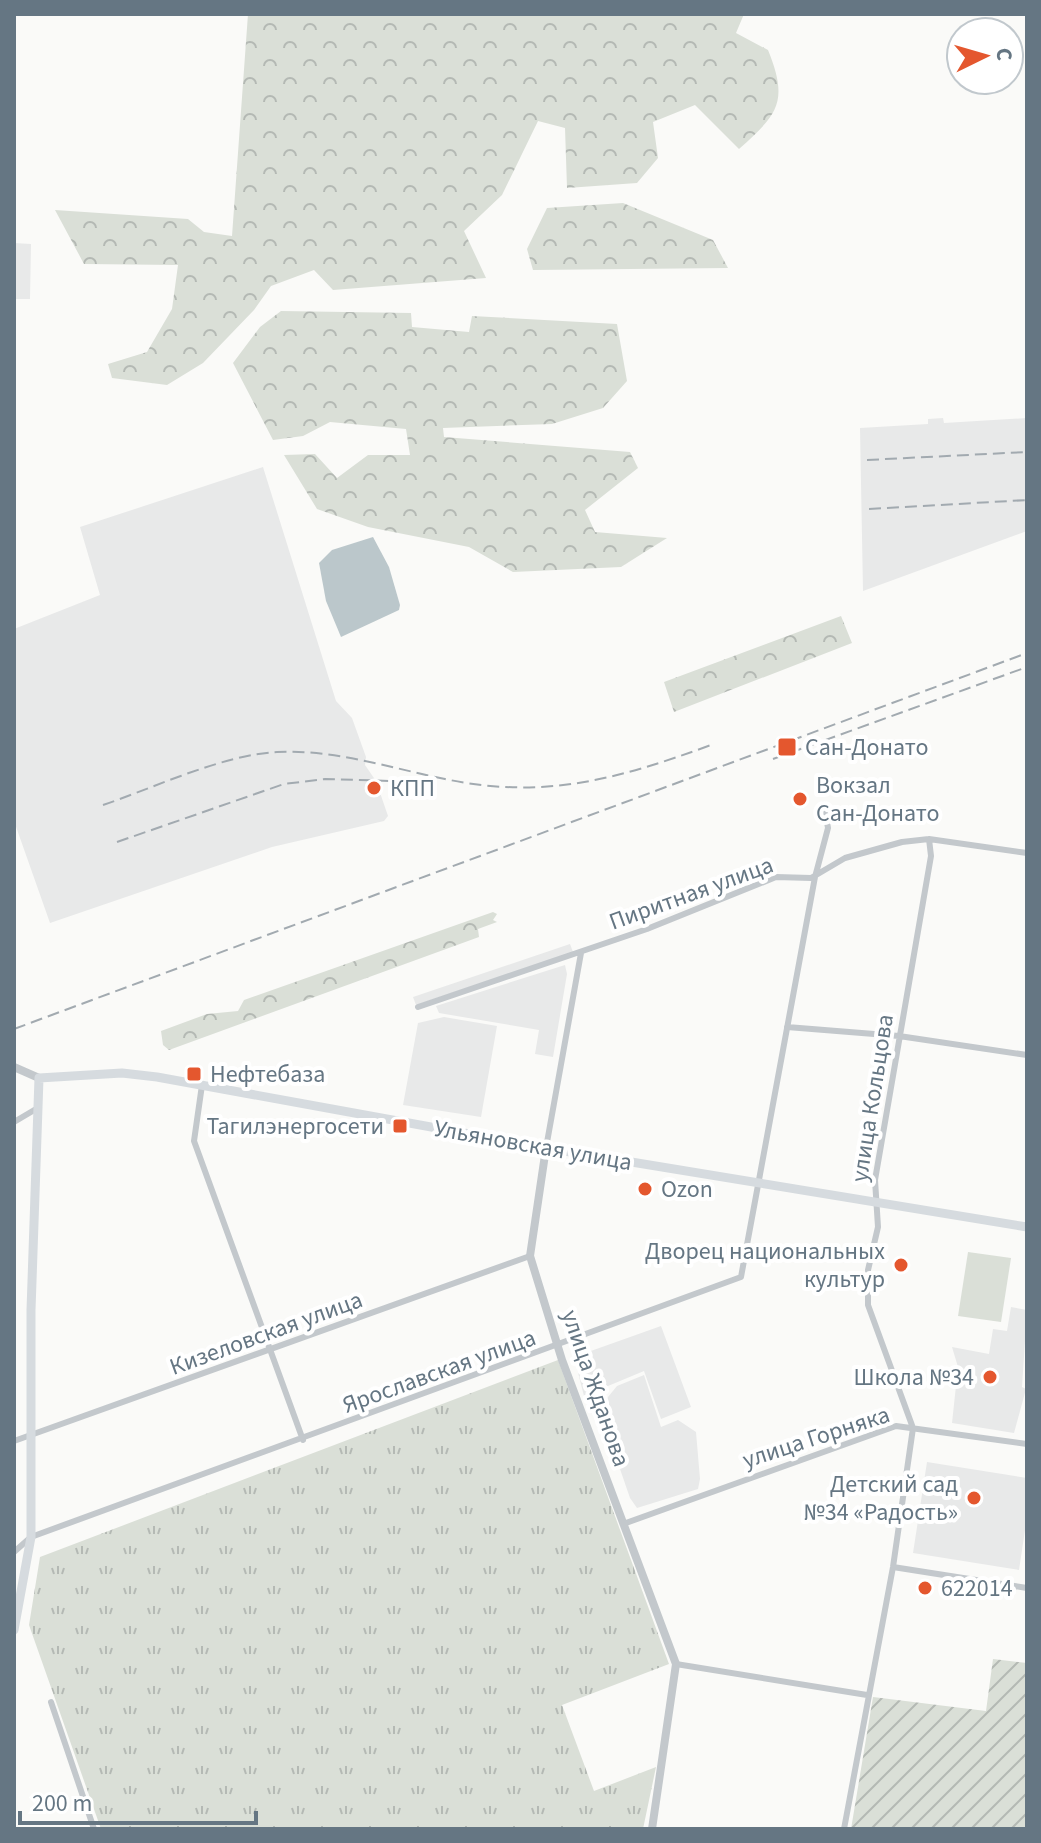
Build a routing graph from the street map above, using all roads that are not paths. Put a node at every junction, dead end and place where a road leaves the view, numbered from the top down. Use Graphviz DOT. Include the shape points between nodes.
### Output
graph roads {
  1 [pos="824,804"];
  2 [pos="929,839"];
  3 [pos="1027,853"];
  4 [pos="815,877"];
  5 [pos="581,953"];
  6 [pos="418,1007"];
  7 [pos="787,1027"];
  8 [pos="899,1036"];
  9 [pos="1027,1055"];
  10 [pos="14,1067"];
  11 [pos="39,1078"];
  12 [pos="202,1085"];
  13 [pos="36,1109"];
  14 [pos="14,1122"];
  15 [pos="546,1148"];
  16 [pos="758,1184"];
  17 [pos="876,1204"];
  18 [pos="1027,1227"];
  19 [pos="530,1256"];
  20 [pos="560,1345"];
  21 [pos="271,1351"];
  22 [pos="913,1428"];
  23 [pos="32,1434"];
  24 [pos="303,1440"];
  25 [pos="14,1441"];
  26 [pos="1027,1444"];
  27 [pos="623,1524"];
  28 [pos="31,1537"];
  29 [pos="14,1552"];
  30 [pos="893,1567"];
  31 [pos="1027,1588"];
  32 [pos="14,1630"];
  33 [pos="676,1664"];
  34 [pos="867,1695"];
  35 [pos="51,1702"];
  36 [pos="94,1829"];
  37 [pos="652,1829"];
  38 [pos="844,1829"];
  1 -- 4 [label="street, Ярославская улица" via="828,828"];
  2 -- 3 [label="street, Пиритная улица"];
  2 -- 4 [label="street, Пиритная улица" via="845,858"];
  2 -- 8 [label="street, улица Кольцова" via="931,856"];
  4 -- 5 [label="street, Пиритная улица" via="776,877"];
  4 -- 7 [label="street, Ярославская улица"];
  5 -- 6 [label="street, Пиритная улица"];
  5 -- 15 [label="street, улица Жданова"];
  7 -- 8 [label="street"];
  7 -- 16 [label="street, Ярославская улица"];
  8 -- 9 [label="street"];
  8 -- 17 [label="street, улица Кольцова" via="875,1180"];
  10 -- 11 [label="street"];
  11 -- 12 [label="main road, Ульяновская улица" via="122,1073"];
  11 -- 13 [label="main road"];
  12 -- 15 [label="main road, Ульяновская улица"];
  12 -- 21 [label="street" via="194,1141"];
  13 -- 14 [label="street"];
  13 -- 23 [label="main road"];
  15 -- 16 [label="main road, Ульяновская улица"];
  15 -- 19 [label="street, улица Жданова"];
  16 -- 17 [label="main road, Ульяновская улица"];
  16 -- 20 [label="street, Ярославская улица" via="741,1277"];
  17 -- 18 [label="main road, Ульяновская улица"];
  17 -- 22 [label="street, улица Кольцова" via="868,1305"];
  19 -- 20 [label="street, улица Жданова"];
  19 -- 21 [label="street, Кизеловская улица"];
  20 -- 24 [label="street, Ярославская улица"];
  20 -- 27 [label="street, улица Жданова"];
  21 -- 23 [label="street, Кизеловская улица"];
  21 -- 24 [label="street"];
  22 -- 26 [label="street, улица Горняка"];
  22 -- 27 [label="street, улица Горняка" via="885,1428"];
  22 -- 30 [label="street, улица Кольцова"];
  23 -- 25 [label="street, Кизеловская улица"];
  23 -- 28 [label="main road"];
  24 -- 28 [label="street, Ярославская улица"];
  27 -- 33 [label="street, улица Жданова"];
  28 -- 29 [label="street, Ярославская улица"];
  28 -- 32 [label="main road"];
  30 -- 31 [label="street"];
  30 -- 34 [label="street, улица Кольцова"];
  33 -- 34 [label="street"];
  33 -- 37 [label="street, улица Жданова"];
  34 -- 38 [label="street, улица Кольцова"];
  35 -- 36 [label="street"];
}
